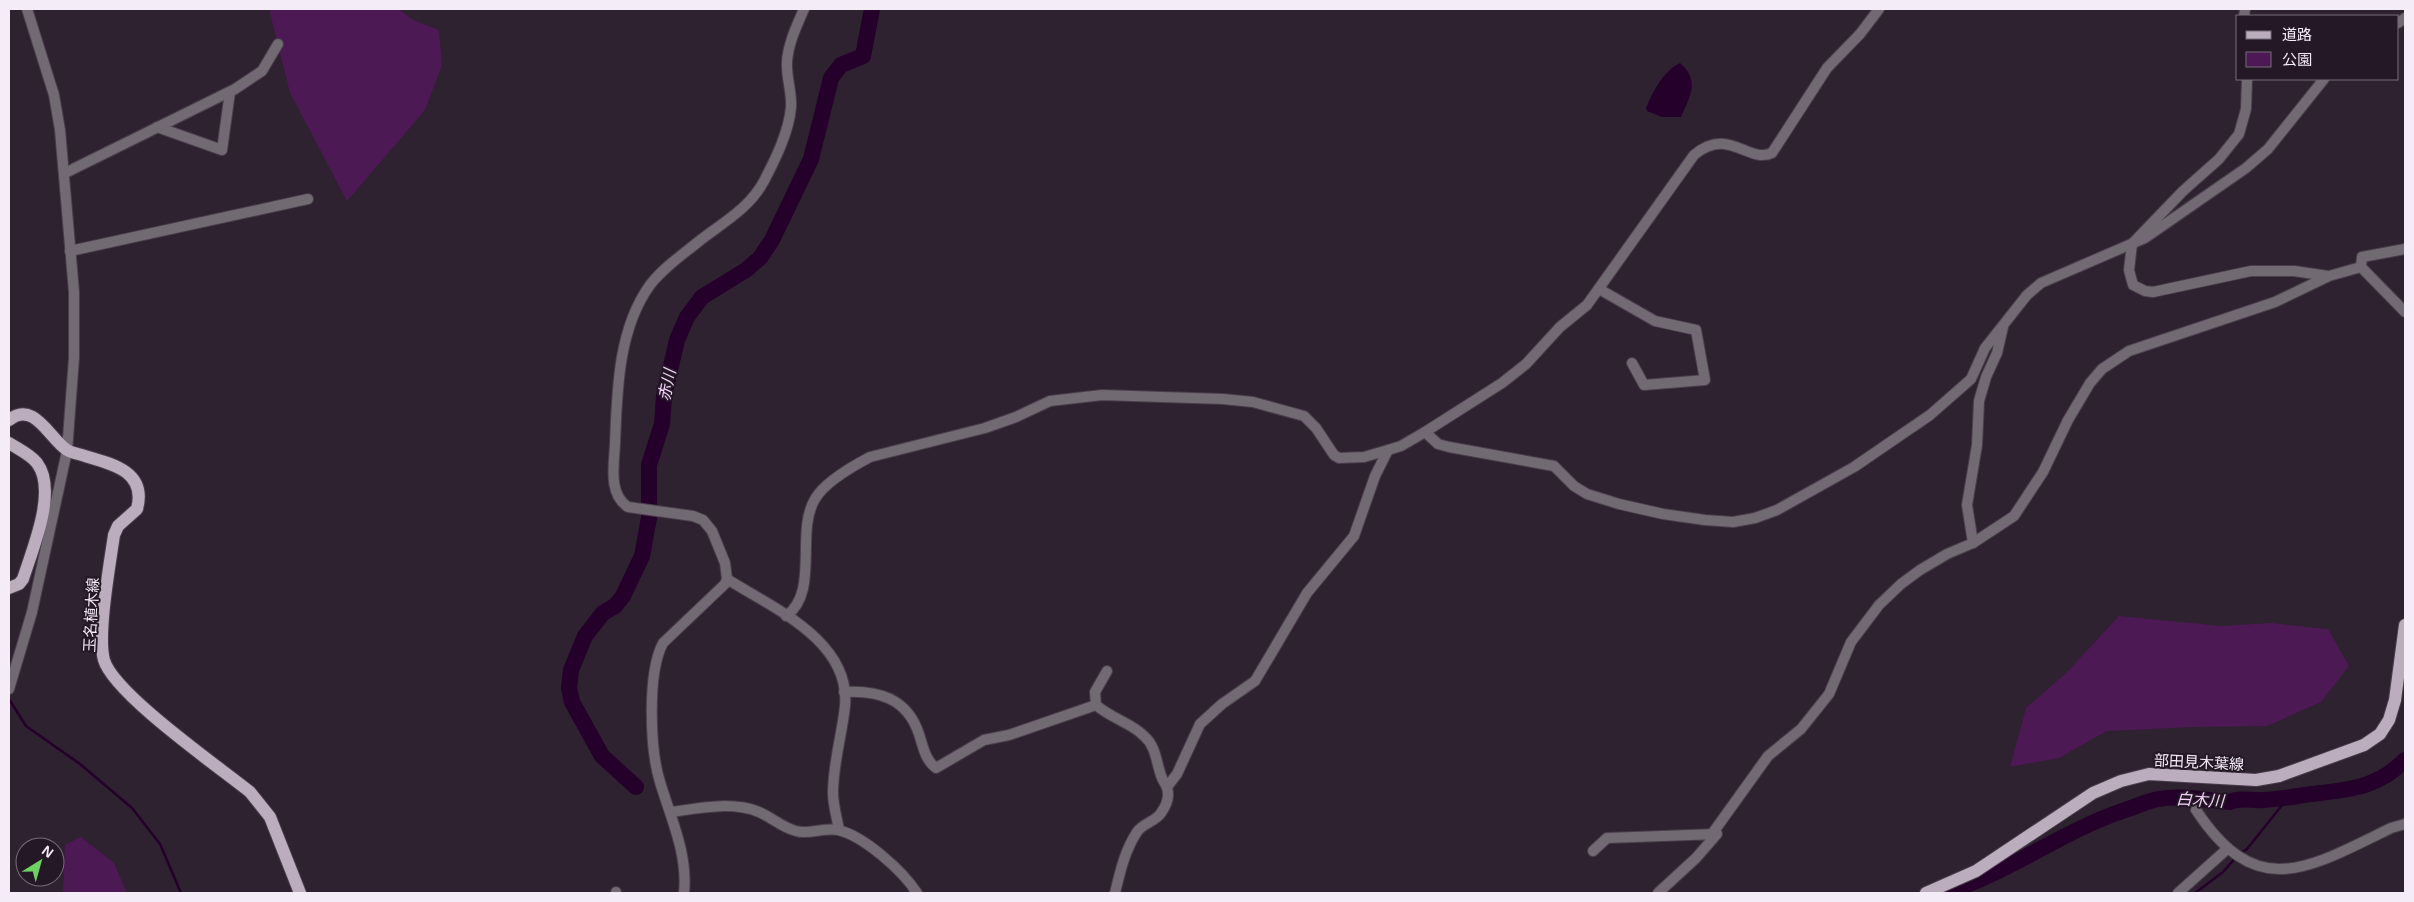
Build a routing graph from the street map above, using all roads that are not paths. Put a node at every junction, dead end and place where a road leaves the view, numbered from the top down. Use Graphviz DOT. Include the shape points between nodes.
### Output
graph roads {
  1 [pos="27,9"];
  2 [pos="804,9"];
  3 [pos="1879,9"];
  4 [pos="278,44"];
  5 [pos="2247,80"];
  6 [pos="2323,80"];
  7 [pos="230,92"];
  8 [pos="157,127"];
  9 [pos="65,173"];
  10 [pos="308,199"];
  11 [pos="2132,244"];
  12 [pos="2405,249"];
  13 [pos="70,251"];
  14 [pos="2361,267"];
  15 [pos="2329,276"];
  16 [pos="1599,288"];
  17 [pos="2405,312"];
  18 [pos="2004,323"];
  19 [pos="1632,363"];
  20 [pos="9,420"];
  21 [pos="1425,432"];
  22 [pos="9,443"];
  23 [pos="1388,450"];
  24 [pos="67,451"];
  25 [pos="1972,543"];
  26 [pos="727,579"];
  27 [pos="9,588"];
  28 [pos="786,616"];
  29 [pos="2405,626"];
  30 [pos="1108,671"];
  31 [pos="9,689"];
  32 [pos="844,692"];
  33 [pos="1096,705"];
  34 [pos="1167,787"];
  35 [pos="2196,810"];
  36 [pos="672,812"];
  37 [pos="2405,824"];
  38 [pos="840,830"];
  39 [pos="1712,834"];
  40 [pos="2226,850"];
  41 [pos="1593,851"];
  42 [pos="300,893"];
  43 [pos="684,893"];
  44 [pos="917,893"];
  45 [pos="1114,893"];
  46 [pos="1658,893"];
  47 [pos="1926,893"];
  48 [pos="2178,893"];
  1 -- 9 [label="street" via="54,95"];
  2 -- 26 [label="street" via="787,62 791,98 789,119 768,174 743,209 678,258 651,284 629,322 618,393 614,454 616,494 628,506 703,520 712,531 725,564"];
  3 -- 16 [label="street" via="1827,68 1772,153 1760,155 1722,143 1708,145 1694,155"];
  4 -- 7 [label="street" via="262,71"];
  5 -- 11 [label="street" via="2246,110 2238,134 2219,159 2183,190"];
  6 -- 11 [label="street" via="2268,148 2246,168 2184,213"];
  7 -- 8 [label="street"];
  7 -- 8 [label="street" via="222,150"];
  8 -- 9 [label="street"];
  9 -- 13 [label="street"];
  10 -- 13 [label="street"];
  11 -- 15 [label="street" via="2129,270 2133,285 2145,291 2154,292 2251,271 2294,271"];
  11 -- 18 [label="street" via="2052,276 2026,295"];
  12 -- 14 [label="street" via="2362,257"];
  13 -- 24 [label="street" via="74,358"];
  14 -- 15 [label="street"];
  14 -- 17 [label="street"];
  15 -- 25 [label="street" via="2276,302 2130,352 2102,369 2068,420 2028,498 2014,516"];
  16 -- 19 [label="street" via="1655,321 1696,330 1705,380 1644,385"];
  16 -- 21 [label="street" via="1587,305 1502,384"];
  18 -- 21 [label="street" via="1985,348 1971,379 1930,415 1810,494 1755,518 1733,522 1705,520 1619,504 1580,490 1554,466 1449,447 1438,444"];
  18 -- 25 [label="street" via="1979,401 1977,445 1967,505"];
  20 -- 24 [label="main road, 玉名植木線" via="17,414 32,416"];
  21 -- 23 [label="street"];
  22 -- 27 [label="main road" via="37,464 43,474 45,493 37,536 23,579"];
  23 -- 28 [label="street" via="1339,458 1304,416 1275,406 1238,400 1102,395 1050,401 985,428 870,457 826,487 816,497 808,518 800,600"];
  23 -- 34 [label="street" via="1375,476 1354,536 1307,593 1255,681 1216,708 1200,724 1178,774"];
  24 -- 31 [label="street" via="32,612"];
  24 -- 42 [label="main road, 玉名植木線" via="124,470 136,485 137,509 118,526 113,543 102,642 104,660 111,673 140,705 262,804"];
  25 -- 39 [label="street" via="1920,570 1879,605 1851,642 1829,694 1801,729 1768,756"];
  26 -- 28 [label="street"];
  26 -- 36 [label="street" via="672,633 657,654 653,716 656,756 660,781"];
  28 -- 32 [label="street" via="822,644 835,659"];
  29 -- 47 [label="main road, 部田見木葉線" via="2389,720 2380,734 2364,745 2279,776 2256,780 2149,774 2121,780 2093,793 1976,871"];
  30 -- 33 [label="street" via="1094,692"];
  32 -- 33 [label="street" via="879,693 903,708 917,728 930,763 936,768 984,740 1009,735"];
  32 -- 38 [label="street" via="833,794"];
  33 -- 34 [label="street" via="1115,720 1144,735 1154,751"];
  34 -- 45 [label="street" via="1163,810 1139,828 1131,842"];
  35 -- 40 [label="street"];
  36 -- 38 [label="street" via="712,806 740,807 756,810 798,832"];
  36 -- 43 [label="street" via="683,859"];
  37 -- 40 [label="street" via="2316,864 2284,873 2272,874 2250,866"];
  38 -- 44 [label="street" via="879,853 911,883"];
  39 -- 41 [label="street" via="1607,838"];
  39 -- 46 [label="street" via="1717,834"];
  40 -- 48 [label="street"];
}
